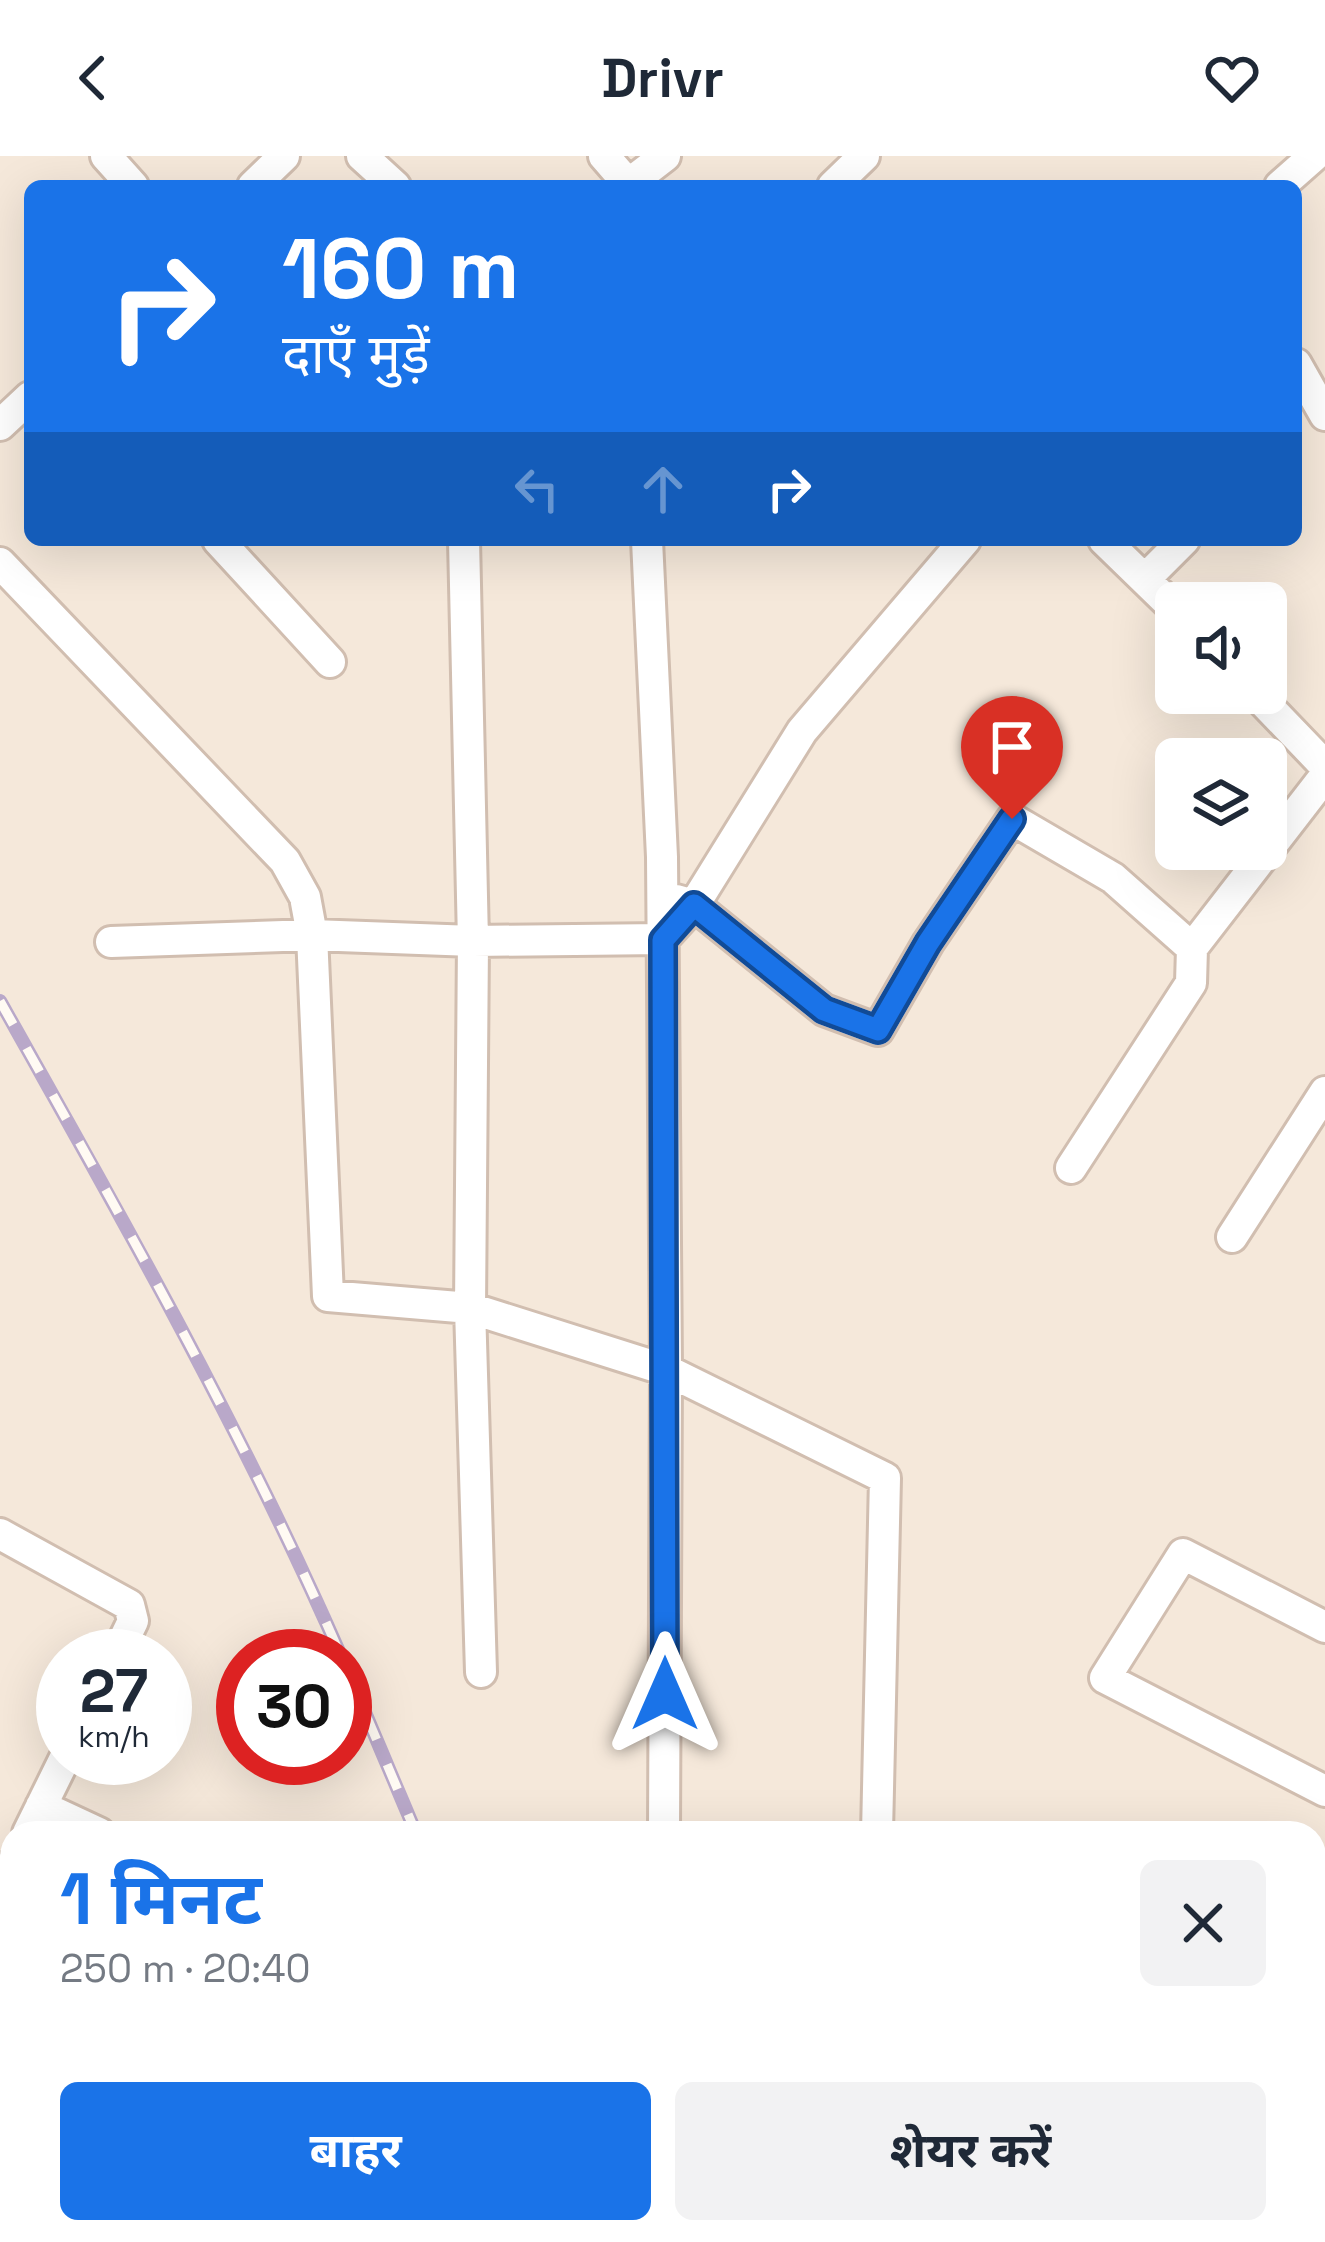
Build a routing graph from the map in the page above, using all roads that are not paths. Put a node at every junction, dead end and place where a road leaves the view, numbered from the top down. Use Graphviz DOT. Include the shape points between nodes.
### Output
graph roads {
  1 [pos="106,156"];
  2 [pos="284,156"];
  3 [pos="362,156"];
  4 [pos="604,156"];
  5 [pos="665,156"];
  6 [pos="864,156"];
  7 [pos="1314,156"];
  8 [pos="128,180"];
  9 [pos="259,180"];
  10 [pos="388,180"];
  11 [pos="626,180"];
  12 [pos="637,180"];
  13 [pos="839,180"];
  14 [pos="1287,180"];
  15 [pos="24,403"];
  16 [pos="0,425"];
  17 [pos="224,546"];
  18 [pos="464,546"];
  19 [pos="647,546"];
  20 [pos="959,546"];
  21 [pos="1111,546"];
  22 [pos="1178,546"];
  23 [pos="0,562"];
  24 [pos="1146,578"];
  25 [pos="1155,588"];
  26 [pos="330,662"];
  27 [pos="1275,714"];
  28 [pos="1325,766"];
  29 [pos="1325,776"];
  30 [pos="663,896"];
  31 [pos="694,905"];
  32 [pos="312,935"];
  33 [pos="473,940"];
  34 [pos="663,940"];
  35 [pos="112,943"];
  36 [pos="1192,948"];
  37 [pos="1325,1092"];
  38 [pos="1070,1168"];
  39 [pos="1232,1238"];
  40 [pos="470,1308"];
  41 [pos="667,1370"];
  42 [pos="0,1534"];
  43 [pos="1325,1627"];
  44 [pos="129,1629"];
  45 [pos="481,1672"];
  46 [pos="51,1785"];
  47 [pos="1325,1792"];
  48 [pos="34,1819"];
  49 [pos="664,1821"];
  50 [pos="877,1821"];
  1 -- 8 [label="street"];
  2 -- 9 [label="street"];
  3 -- 10 [label="street"];
  4 -- 11 [label="street"];
  5 -- 12 [label="street"];
  6 -- 13 [label="street"];
  7 -- 14 [label="street"];
  15 -- 16 [label="street"];
  17 -- 26 [label="street"];
  18 -- 33 [label="street"];
  19 -- 30 [label="street"];
  20 -- 31 [label="street" via="802,731"];
  21 -- 24 [label="street"];
  22 -- 24 [label="street"];
  23 -- 32 [label="street" via="285,861 305,897"];
  24 -- 25 [label="street"];
  27 -- 28 [label="street"];
  29 -- 36 [label="street"];
  30 -- 31 [label="street"];
  30 -- 34 [label="street"];
  31 -- 34 [label="street"];
  31 -- 36 [label="street" via="824,1010 878,1030 1012,819 1113,878"];
  32 -- 33 [label="street"];
  32 -- 35 [label="street"];
  32 -- 40 [label="street" via="328,1296"];
  33 -- 34 [label="street"];
  33 -- 40 [label="street"];
  34 -- 41 [label="street"];
  36 -- 38 [label="street" via="1191,982"];
  37 -- 39 [label="street"];
  40 -- 41 [label="street"];
  40 -- 45 [label="street"];
  41 -- 49 [label="street"];
  41 -- 50 [label="street" via="885,1478"];
  42 -- 44 [label="street" via="129,1605"];
  43 -- 47 [label="street" via="1183,1554 1105,1678"];
  46 -- 48 [label="street"];
}
